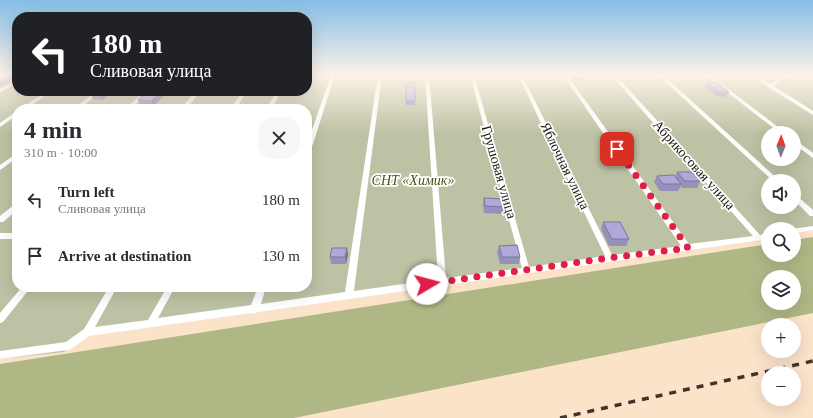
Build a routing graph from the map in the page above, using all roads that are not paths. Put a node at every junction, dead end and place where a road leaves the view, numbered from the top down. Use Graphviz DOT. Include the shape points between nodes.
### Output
graph roads {
  1 [pos="326,95"];
  2 [pos="377,95"];
  3 [pos="428,95"];
  4 [pos="477,95"];
  5 [pos="529,95"];
  6 [pos="579,95"];
  7 [pos="630,95"];
  8 [pos="682,95"];
  9 [pos="733,95"];
  10 [pos="784,95"];
  11 [pos="43,96"];
  12 [pos="93,96"];
  13 [pos="142,96"];
  14 [pos="195,96"];
  15 [pos="31,104"];
  16 [pos="83,104"];
  17 [pos="134,104"];
  18 [pos="187,104"];
  19 [pos="813,113"];
  20 [pos="12,117"];
  21 [pos="0,125"];
  22 [pos="774,126"];
  23 [pos="312,138"];
  24 [pos="801,147"];
  25 [pos="813,156"];
  26 [pos="12,159"];
  27 [pos="0,168"];
  28 [pos="769,174"];
  29 [pos="801,203"];
  30 [pos="12,210"];
  31 [pos="813,214"];
  32 [pos="0,220"];
  33 [pos="813,228"];
  34 [pos="801,230"];
  35 [pos="0,236"];
  36 [pos="12,236"];
  37 [pos="759,238"];
  38 [pos="688,248"];
  39 [pos="609,258"];
  40 [pos="526,269"];
  41 [pos="442,282"];
  42 [pos="23,292"];
  43 [pos="110,292"];
  44 [pos="168,292"];
  45 [pos="260,292"];
  46 [pos="349,295"];
  47 [pos="254,310"];
  48 [pos="0,319"];
  49 [pos="151,323"];
  50 [pos="87,332"];
  51 [pos="0,355"];
  1 -- 23 [label="street"];
  2 -- 46 [label="street"];
  3 -- 41 [label="street"];
  4 -- 40 [label="street, Грушовая улица"];
  5 -- 39 [label="street, Яблочная улица"];
  6 -- 38 [label="street"];
  7 -- 37 [label="street, Абрикосовая улица"];
  8 -- 28 [label="street"];
  9 -- 22 [label="street"];
  10 -- 19 [label="street"];
  11 -- 15 [label="street"];
  12 -- 16 [label="street"];
  13 -- 17 [label="street"];
  14 -- 18 [label="street"];
  20 -- 21 [label="street"];
  24 -- 25 [label="street"];
  26 -- 27 [label="street"];
  29 -- 31 [label="street"];
  30 -- 32 [label="street"];
  33 -- 34 [label="street"];
  35 -- 36 [label="street"];
  37 -- 38 [label="street"];
  38 -- 39 [label="street"];
  39 -- 40 [label="street"];
  40 -- 41 [label="street"];
  41 -- 46 [label="street"];
  42 -- 48 [label="street"];
  43 -- 50 [label="street"];
  44 -- 49 [label="street"];
  45 -- 47 [label="street"];
  46 -- 47 [label="street"];
  47 -- 49 [label="street"];
  49 -- 50 [label="street"];
  50 -- 51 [label="street" via="68,346"];
}
